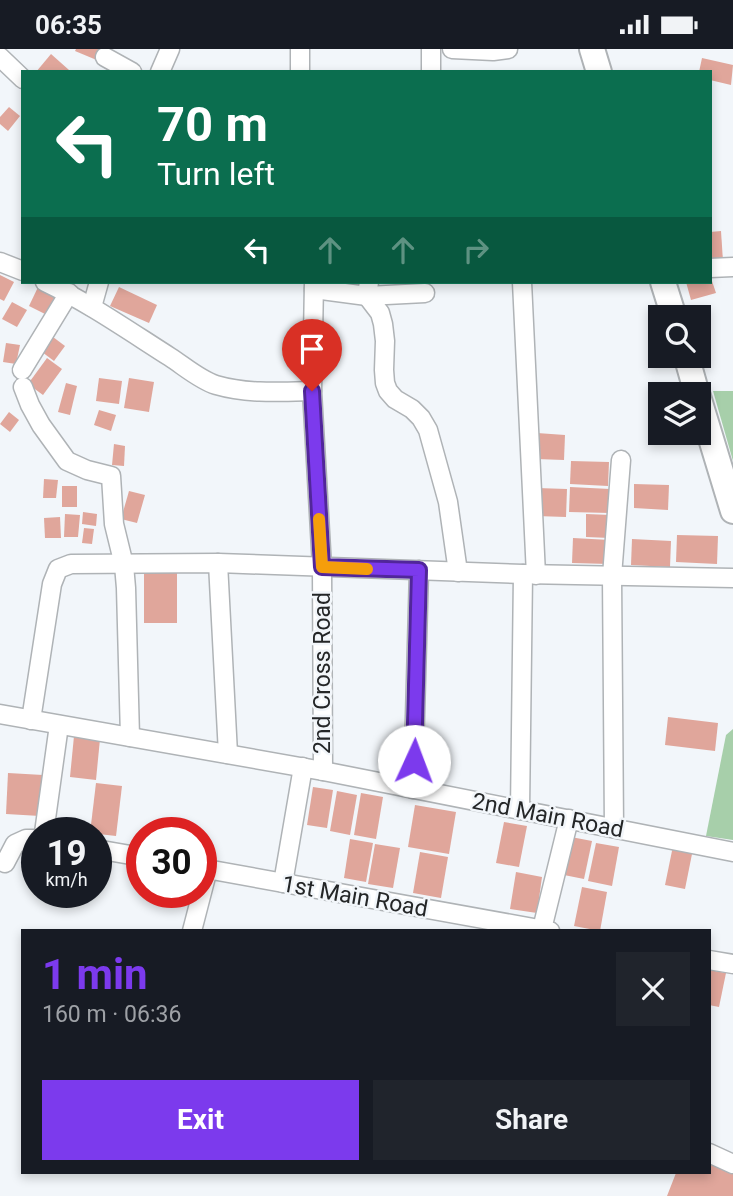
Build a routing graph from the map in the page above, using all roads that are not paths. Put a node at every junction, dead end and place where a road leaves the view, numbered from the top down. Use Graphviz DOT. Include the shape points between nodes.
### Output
graph roads {
  1 [pos="170,49"];
  2 [pos="300,49"];
  3 [pos="431,49"];
  4 [pos="452,49"];
  5 [pos="508,49"];
  6 [pos="592,49"];
  7 [pos="0,57"];
  8 [pos="105,57"];
  9 [pos="128,70"];
  10 [pos="161,70"];
  11 [pos="300,70"];
  12 [pos="431,70"];
  13 [pos="598,70"];
  14 [pos="21,77"];
  15 [pos="0,261"];
  16 [pos="733,267"];
  17 [pos="712,268"];
  18 [pos="21,270"];
  19 [pos="49,284"];
  20 [pos="98,284"];
  21 [pos="522,284"];
  22 [pos="664,284"];
  23 [pos="314,285"];
  24 [pos="368,289"];
  25 [pos="68,293"];
  26 [pos="425,293"];
  27 [pos="670,305"];
  28 [pos="92,307"];
  29 [pos="312,391"];
  30 [pos="711,438"];
  31 [pos="621,460"];
  32 [pos="733,511"];
  33 [pos="218,563"];
  34 [pos="124,565"];
  35 [pos="322,567"];
  36 [pos="419,570"];
  37 [pos="458,572"];
  38 [pos="530,574"];
  39 [pos="612,576"];
  40 [pos="733,578"];
  41 [pos="0,714"];
  42 [pos="31,720"];
  43 [pos="59,725"];
  44 [pos="130,737"];
  45 [pos="228,754"];
  46 [pos="303,767"];
  47 [pos="323,771"];
  48 [pos="413,789"];
  49 [pos="520,810"];
  50 [pos="46,817"];
  51 [pos="569,820"];
  52 [pos="614,828"];
  53 [pos="21,841"];
  54 [pos="733,852"];
  55 [pos="5,863"];
  56 [pos="217,871"];
  57 [pos="284,883"];
  58 [pos="197,908"];
  59 [pos="192,929"];
  60 [pos="540,929"];
  61 [pos="546,929"];
  62 [pos="711,960"];
  63 [pos="733,964"];
  64 [pos="711,1154"];
  65 [pos="733,1164"];
  1 -- 10 [label="street"];
  2 -- 11 [label="street"];
  3 -- 12 [label="street"];
  4 -- 5 [label="street"];
  6 -- 13 [label="street"];
  7 -- 14 [label="street"];
  8 -- 9 [label="street"];
  15 -- 18 [label="street"];
  16 -- 17 [label="street"];
  19 -- 25 [label="street"];
  20 -- 28 [label="street"];
  21 -- 38 [label="street"];
  22 -- 27 [label="street"];
  23 -- 24 [label="street"];
  23 -- 29 [label="street, 2nd Cross Road"];
  24 -- 26 [label="street"];
  24 -- 37 [label="street" via="383,324 388,391 412,409 428,430 448,502"];
  25 -- 28 [label="street"];
  25 -- 34 [label="street" via="22,378 30,405 67,461 111,476 114,524"];
  28 -- 29 [label="street" via="212,384 268,392"];
  29 -- 35 [label="street, 2nd Cross Road"];
  30 -- 32 [label="street"];
  31 -- 39 [label="street"];
  33 -- 34 [label="street"];
  33 -- 35 [label="street"];
  33 -- 45 [label="street"];
  34 -- 42 [label="street" via="71,564 58,569"];
  34 -- 44 [label="street"];
  35 -- 36 [label="street"];
  35 -- 47 [label="street, 2nd Cross Road"];
  36 -- 37 [label="street"];
  36 -- 48 [label="street"];
  37 -- 38 [label="street"];
  38 -- 39 [label="street"];
  38 -- 49 [label="street"];
  39 -- 40 [label="street"];
  39 -- 52 [label="street"];
  41 -- 42 [label="street, 2nd Main Road"];
  42 -- 43 [label="street, 2nd Main Road"];
  43 -- 44 [label="street, 2nd Main Road"];
  43 -- 50 [label="street"];
  44 -- 45 [label="street, 2nd Main Road"];
  45 -- 46 [label="street, 2nd Main Road"];
  46 -- 47 [label="street, 2nd Main Road"];
  46 -- 57 [label="street"];
  47 -- 48 [label="street, 2nd Main Road"];
  48 -- 49 [label="street, 2nd Main Road"];
  49 -- 51 [label="street, 2nd Main Road"];
  51 -- 52 [label="street, 2nd Main Road"];
  51 -- 61 [label="street"];
  52 -- 54 [label="street, 2nd Main Road"];
  53 -- 55 [label="street"];
  56 -- 57 [label="street, 1st Main Road"];
  57 -- 60 [label="street, 1st Main Road"];
  58 -- 59 [label="street"];
  62 -- 63 [label="street"];
  64 -- 65 [label="street"];
}
